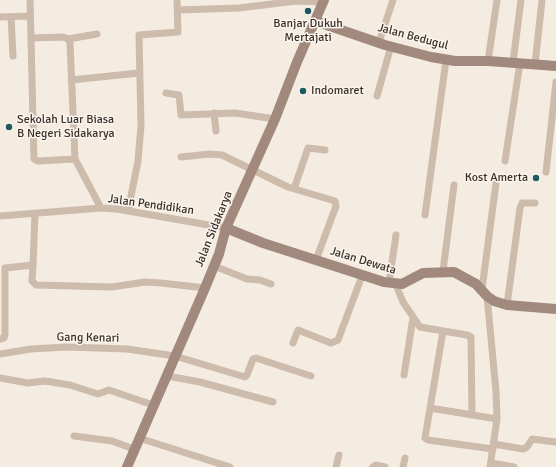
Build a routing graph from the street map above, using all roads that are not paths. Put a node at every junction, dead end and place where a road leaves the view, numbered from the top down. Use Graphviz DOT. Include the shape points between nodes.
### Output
graph roads {
  1 [pos="30,0"];
  2 [pos="177,0"];
  3 [pos="392,0"];
  4 [pos="497,0"];
  5 [pos="520,0"];
  6 [pos="542,0"];
  7 [pos="324,1"];
  8 [pos="178,10"];
  9 [pos="11,16"];
  10 [pos="30,16"];
  11 [pos="0,17"];
  12 [pos="314,21"];
  13 [pos="97,34"];
  14 [pos="31,38"];
  15 [pos="68,39"];
  16 [pos="379,42"];
  17 [pos="391,46"];
  18 [pos="13,56"];
  19 [pos="446,60"];
  20 [pos="488,61"];
  21 [pos="516,63"];
  22 [pos="535,64"];
  23 [pos="556,66"];
  24 [pos="139,73"];
  25 [pos="71,80"];
  26 [pos="556,82"];
  27 [pos="166,93"];
  28 [pos="377,96"];
  29 [pos="214,113"];
  30 [pos="275,120"];
  31 [pos="216,131"];
  32 [pos="325,150"];
  33 [pos="181,156"];
  34 [pos="75,159"];
  35 [pos="505,161"];
  36 [pos="252,172"];
  37 [pos="546,172"];
  38 [pos="496,183"];
  39 [pos="454,186"];
  40 [pos="294,189"];
  41 [pos="535,203"];
  42 [pos="101,208"];
  43 [pos="128,211"];
  44 [pos="35,214"];
  45 [pos="425,215"];
  46 [pos="0,216"];
  47 [pos="226,228"];
  48 [pos="396,235"];
  49 [pos="316,260"];
  50 [pos="32,265"];
  51 [pos="214,266"];
  52 [pos="3,268"];
  53 [pos="443,271"];
  54 [pos="362,276"];
  55 [pos="271,284"];
  56 [pos="392,284"];
  57 [pos="205,288"];
  58 [pos="484,292"];
  59 [pos="507,305"];
  60 [pos="556,309"];
  61 [pos="413,318"];
  62 [pos="3,323"];
  63 [pos="443,331"];
  64 [pos="0,339"];
  65 [pos="293,343"];
  66 [pos="0,354"];
  67 [pos="175,356"];
  68 [pos="404,375"];
  69 [pos="167,376"];
  70 [pos="311,376"];
  71 [pos="0,378"];
  72 [pos="273,402"];
  73 [pos="153,405"];
  74 [pos="430,408"];
  75 [pos="472,415"];
  76 [pos="497,419"];
  77 [pos="74,436"];
  78 [pos="139,438"];
  79 [pos="556,442"];
  80 [pos="493,446"];
  81 [pos="134,449"];
  82 [pos="339,455"];
  83 [pos="405,458"];
  84 [pos="490,465"];
  85 [pos="127,467"];
  86 [pos="230,467"];
  87 [pos="336,467"];
  88 [pos="373,467"];
  89 [pos="385,467"];
  90 [pos="403,467"];
  91 [pos="514,467"];
  1 -- 10 [label="street"];
  2 -- 8 [label="street"];
  3 -- 16 [label="street"];
  4 -- 20 [label="street"];
  5 -- 21 [label="street"];
  6 -- 22 [label="street"];
  7 -- 8 [label="street"];
  7 -- 12 [label="street, Jalan Sidakarya"];
  8 -- 24 [label="street" via="178,32 139,35"];
  9 -- 10 [label="street"];
  9 -- 11 [label="street"];
  9 -- 18 [label="street"];
  10 -- 14 [label="street"];
  12 -- 16 [label="street, Jalan Bedugul"];
  12 -- 30 [label="street, Jalan Sidakarya"];
  13 -- 15 [label="street"];
  14 -- 15 [label="street"];
  14 -- 34 [label="street" via="34,159"];
  15 -- 25 [label="street"];
  16 -- 17 [label="street, Jalan Bedugul"];
  17 -- 19 [label="street, Jalan Bedugul"];
  17 -- 28 [label="street"];
  19 -- 20 [label="street, Jalan Bedugul"];
  19 -- 45 [label="street"];
  20 -- 21 [label="street, Jalan Bedugul"];
  21 -- 22 [label="street, Jalan Bedugul"];
  21 -- 35 [label="street"];
  22 -- 23 [label="street, Jalan Bedugul"];
  24 -- 25 [label="street"];
  24 -- 43 [label="street" via="141,117 138,161"];
  25 -- 34 [label="street"];
  26 -- 37 [label="street"];
  27 -- 29 [label="street" via="179,95 181,115"];
  29 -- 30 [label="street" via="247,114"];
  29 -- 31 [label="street"];
  30 -- 36 [label="street, Jalan Sidakarya"];
  32 -- 40 [label="street" via="308,148"];
  33 -- 36 [label="street" via="222,155"];
  34 -- 42 [label="street"];
  36 -- 40 [label="street"];
  36 -- 47 [label="street, Jalan Sidakarya"];
  38 -- 58 [label="street"];
  39 -- 53 [label="street"];
  40 -- 49 [label="street" via="337,204"];
  41 -- 59 [label="street" via="522,203 520,208"];
  42 -- 43 [label="street, Jalan Pendidikan"];
  42 -- 44 [label="street, Jalan Pendidikan"];
  43 -- 47 [label="street, Jalan Pendidikan"];
  44 -- 46 [label="street, Jalan Pendidikan"];
  44 -- 50 [label="street"];
  47 -- 49 [label="street, Jalan Dewata"];
  47 -- 51 [label="street, Jalan Sidakarya"];
  48 -- 56 [label="street"];
  49 -- 54 [label="street, Jalan Dewata"];
  50 -- 52 [label="street"];
  50 -- 57 [label="street" via="32,281 36,285 112,287 161,282"];
  51 -- 55 [label="street" via="247,279"];
  51 -- 57 [label="street, Jalan Sidakarya"];
  52 -- 62 [label="street"];
  53 -- 56 [label="street, Jalan Dewata" via="423,273 406,283"];
  53 -- 58 [label="street, Jalan Dewata" via="463,275"];
  54 -- 56 [label="street, Jalan Dewata"];
  54 -- 65 [label="street" via="338,340 331,343 298,330"];
  56 -- 61 [label="street"];
  57 -- 67 [label="street, Jalan Sidakarya"];
  58 -- 59 [label="street, Jalan Dewata"];
  58 -- 76 [label="street"];
  59 -- 60 [label="street, Jalan Dewata"];
  61 -- 63 [label="street" via="425,329"];
  61 -- 68 [label="street"];
  62 -- 64 [label="street" via="5,336"];
  63 -- 74 [label="street"];
  63 -- 75 [label="street" via="467,334 471,337"];
  66 -- 67 [label="street, Gang Kenari" via="67,347 127,349"];
  67 -- 69 [label="street, Jalan Sidakarya"];
  67 -- 70 [label="street, Gang Kenari" via="245,377 254,358"];
  69 -- 72 [label="street" via="200,382"];
  69 -- 73 [label="street, Jalan Sidakarya"];
  71 -- 73 [label="street" via="28,383 45,381 70,385 98,394 110,390"];
  73 -- 78 [label="street, Jalan Sidakarya"];
  74 -- 75 [label="street"];
  74 -- 80 [label="street" via="426,439"];
  75 -- 76 [label="street"];
  76 -- 80 [label="street"];
  77 -- 81 [label="street" via="106,440"];
  78 -- 81 [label="street, Jalan Sidakarya"];
  78 -- 86 [label="street"];
  79 -- 80 [label="street" via="532,439 523,449"];
  80 -- 84 [label="street"];
  81 -- 85 [label="street, Jalan Sidakarya"];
  82 -- 87 [label="street"];
  83 -- 90 [label="street"];
  84 -- 91 [label="street"];
  88 -- 89 [label="street"];
}
